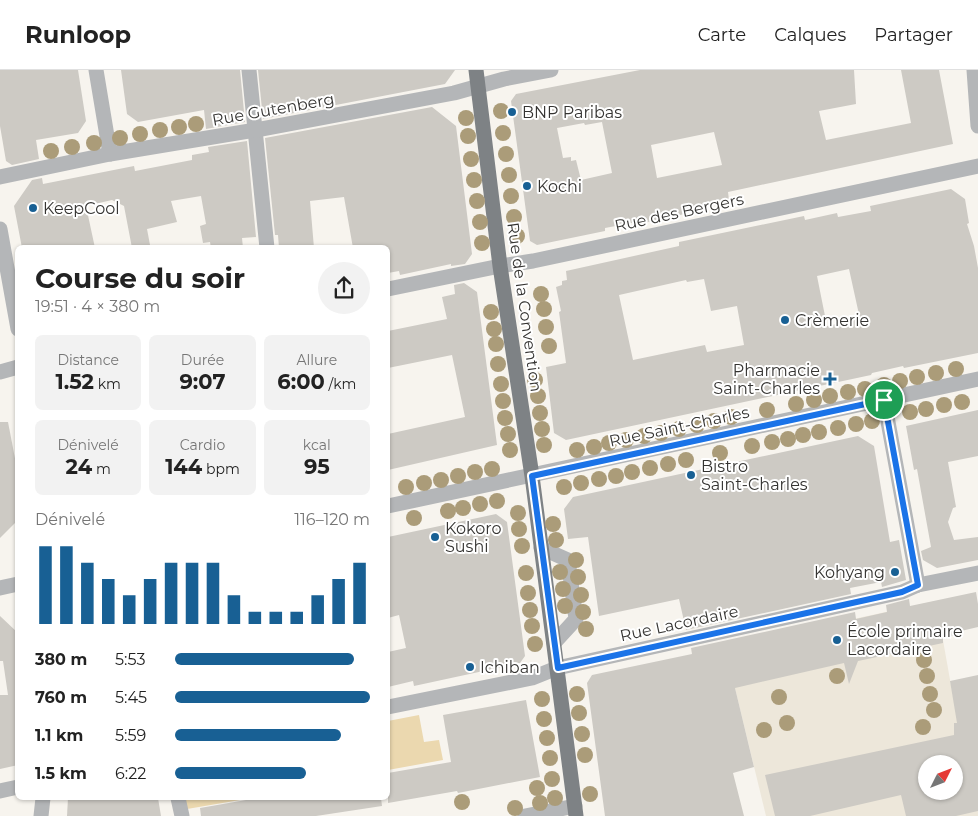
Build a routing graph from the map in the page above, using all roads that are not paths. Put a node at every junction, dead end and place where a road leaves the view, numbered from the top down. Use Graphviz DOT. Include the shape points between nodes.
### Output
graph roads {
  1 [pos="96,70"];
  2 [pos="249,70"];
  3 [pos="476,70"];
  4 [pos="551,70"];
  5 [pos="976,75"];
  6 [pos="478,86"];
  7 [pos="978,126"];
  8 [pos="256,130"];
  9 [pos="110,154"];
  10 [pos="978,166"];
  11 [pos="0,177"];
  12 [pos="0,229"];
  13 [pos="267,245"];
  14 [pos="500,266"];
  15 [pos="390,289"];
  16 [pos="15,312"];
  17 [pos="15,368"];
  18 [pos="0,372"];
  19 [pos="978,379"];
  20 [pos="884,400"];
  21 [pos="532,476"];
  22 [pos="390,506"];
  23 [pos="542,548"];
  24 [pos="978,573"];
  25 [pos="15,585"];
  26 [pos="918,585"];
  27 [pos="0,588"];
  28 [pos="554,643"];
  29 [pos="558,668"];
  30 [pos="390,707"];
  31 [pos="15,788"];
  32 [pos="0,791"];
  33 [pos="43,800"];
  34 [pos="178,800"];
  35 [pos="576,811"];
  36 [pos="41,816"];
  37 [pos="182,816"];
  38 [pos="525,816"];
  1 -- 9 [label="street"];
  2 -- 8 [label="street"];
  3 -- 6 [label="main road, Rue de la Convention"];
  4 -- 6 [label="street, Rue Gutenberg"];
  5 -- 7 [label="street"];
  6 -- 8 [label="street, Rue Gutenberg"];
  6 -- 14 [label="main road, Rue de la Convention"];
  8 -- 9 [label="street, Rue Gutenberg"];
  8 -- 13 [label="street"];
  9 -- 11 [label="street, Rue Gutenberg"];
  10 -- 14 [label="street, Rue des Bergers"];
  12 -- 16 [label="street"];
  14 -- 15 [label="street, Rue des Bergers"];
  14 -- 21 [label="main road, Rue de la Convention"];
  17 -- 18 [label="street"];
  19 -- 20 [label="street, Rue Saint-Charles"];
  20 -- 21 [label="street, Rue Saint-Charles"];
  20 -- 26 [label="street"];
  21 -- 22 [label="street, Rue Saint-Charles"];
  21 -- 23 [label="main road, Rue de la Convention"];
  23 -- 28 [label="main road, Rue de la Convention"];
  23 -- 28 [label="street" via="568,560 576,619"];
  24 -- 26 [label="street, Rue Lacordaire"];
  25 -- 27 [label="street"];
  26 -- 29 [label="street, Rue Lacordaire" via="902,592"];
  28 -- 29 [label="main road, Rue de la Convention"];
  29 -- 30 [label="street, Rue Lacordaire" via="532,678"];
  29 -- 35 [label="main road, Rue de la Convention"];
  31 -- 32 [label="street"];
  33 -- 36 [label="street"];
  34 -- 37 [label="street"];
  35 -- 38 [label="street"];
}
